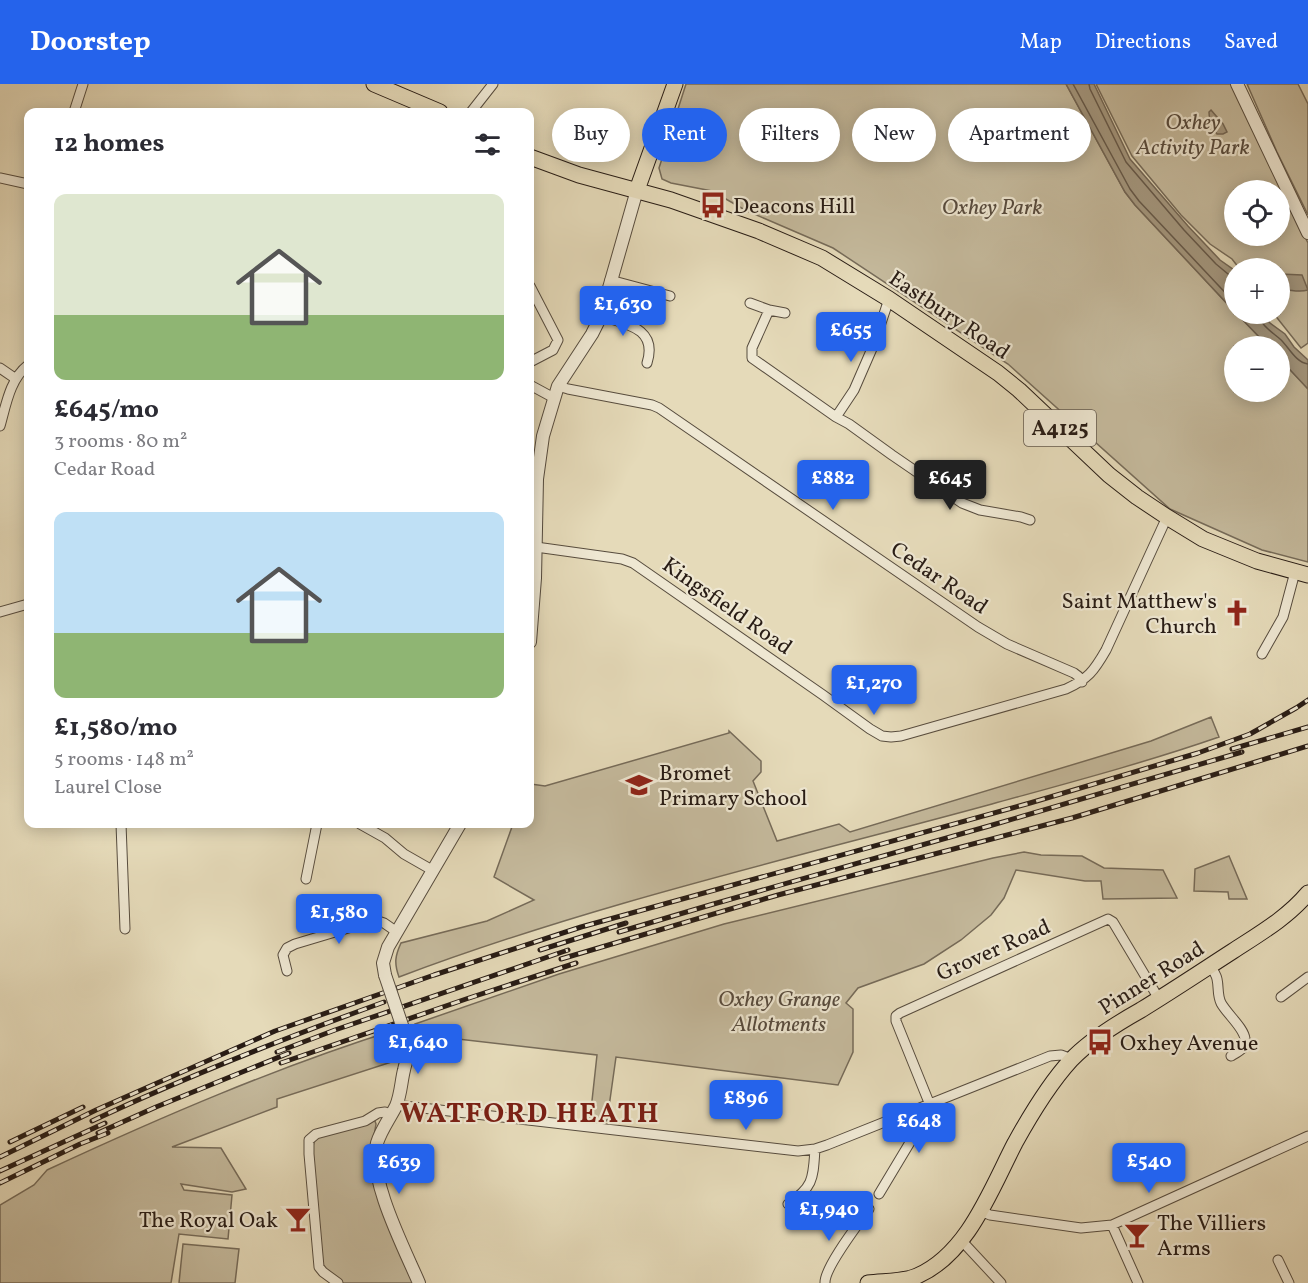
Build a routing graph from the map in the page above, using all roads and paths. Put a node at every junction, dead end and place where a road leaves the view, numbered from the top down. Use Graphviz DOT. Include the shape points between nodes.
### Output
graph roads {
  1 [pos="83,84"];
  2 [pos="374,84"];
  3 [pos="493,84"];
  4 [pos="675,84"];
  5 [pos="1237,84"];
  6 [pos="392,87"];
  7 [pos="75,108"];
  8 [pos="432,108"];
  9 [pos="474,108"];
  10 [pos="534,158"];
  11 [pos="0,178"];
  12 [pos="24,183"];
  13 [pos="637,190"];
  14 [pos="1308,233"];
  15 [pos="610,280"];
  16 [pos="534,294"];
  17 [pos="670,296"];
  18 [pos="889,299"];
  19 [pos="750,303"];
  20 [pos="768,310"];
  21 [pos="785,313"];
  22 [pos="601,316"];
  23 [pos="534,360"];
  24 [pos="647,363"];
  25 [pos="0,368"];
  26 [pos="24,370"];
  27 [pos="16,380"];
  28 [pos="558,386"];
  29 [pos="534,388"];
  30 [pos="554,398"];
  31 [pos="836,417"];
  32 [pos="0,426"];
  33 [pos="1167,517"];
  34 [pos="1030,520"];
  35 [pos="536,547"];
  36 [pos="1302,573"];
  37 [pos="534,591"];
  38 [pos="24,605"];
  39 [pos="0,612"];
  40 [pos="1262,654"];
  41 [pos="1082,682"];
  42 [pos="121,828"];
  43 [pos="315,828"];
  44 [pos="367,828"];
  45 [pos="458,828"];
  46 [pos="432,870"];
  47 [pos="306,879"];
  48 [pos="1308,895"];
  49 [pos="125,929"];
  50 [pos="397,932"];
  51 [pos="1210,966"];
  52 [pos="287,971"];
  53 [pos="1308,978"];
  54 [pos="1281,997"];
  55 [pos="1159,999"];
  56 [pos="1231,1056"];
  57 [pos="1072,1059"];
  58 [pos="926,1106"];
  59 [pos="394,1110"];
  60 [pos="1308,1136"];
  61 [pos="815,1149"];
  62 [pos="879,1194"];
  63 [pos="788,1204"];
  64 [pos="869,1209"];
  65 [pos="980,1211"];
  66 [pos="1112,1225"];
  67 [pos="961,1240"];
  68 [pos="1278,1260"];
  69 [pos="905,1281"];
  70 [pos="338,1283"];
  71 [pos="419,1283"];
  72 [pos="825,1283"];
  73 [pos="868,1283"];
  74 [pos="1000,1283"];
  75 [pos="1138,1283"];
  76 [pos="1289,1283"];
  1 -- 7 [label="street"];
  2 -- 6 [label="main road"];
  3 -- 9 [label="street"];
  4 -- 13 [label="main road"];
  5 -- 14 [label="street"];
  6 -- 8 [label="main road"];
  10 -- 13 [label="main road, Eastbury Road / A4125"];
  11 -- 12 [label="street"];
  13 -- 15 [label="street"];
  13 -- 18 [label="main road, Eastbury Road / A4125" via="770,235 822,258"];
  15 -- 17 [label="street"];
  15 -- 22 [label="street"];
  16 -- 23 [label="street" via="558,340 553,350"];
  18 -- 31 [label="street" via="854,390"];
  18 -- 33 [label="main road, Eastbury Road / A4125" via="998,373 1109,475"];
  19 -- 20 [label="street"];
  20 -- 21 [label="street"];
  20 -- 31 [label="street" via="752,348 752,358"];
  22 -- 24 [label="street" via="633,326 644,334 650,347"];
  22 -- 28 [label="street"];
  25 -- 27 [label="street"];
  26 -- 27 [label="street"];
  27 -- 32 [label="street"];
  28 -- 30 [label="street"];
  28 -- 41 [label="street, Cedar Road" via="659,408 978,627 1074,673"];
  29 -- 30 [label="street"];
  30 -- 35 [label="street" via="539,460"];
  31 -- 34 [label="street" via="969,506"];
  33 -- 36 [label="main road, Eastbury Road / A4125" via="1203,539 1257,561"];
  33 -- 41 [label="street" via="1106,650"];
  35 -- 37 [label="street"];
  35 -- 41 [label="street, Kingsfield Road" via="633,563 882,736 901,736"];
  36 -- 40 [label="street"];
  38 -- 39 [label="street"];
  42 -- 49 [label="street"];
  43 -- 47 [label="street"];
  44 -- 46 [label="street"];
  45 -- 46 [label="street"];
  46 -- 50 [label="street"];
  48 -- 51 [label="main road, Pinner Road" via="1269,928"];
  50 -- 52 [label="street" via="375,920 295,944 283,955"];
  50 -- 59 [label="street, bridge" via="384,959 385,975 409,1055"];
  51 -- 55 [label="main road, Pinner Road"];
  51 -- 56 [label="street" via="1217,977 1220,1001 1245,1036 1243,1048"];
  53 -- 54 [label="street"];
  55 -- 57 [label="main road, Pinner Road" via="1114,1026"];
  55 -- 58 [label="street, Grover Road" via="1108,919 900,1013 896,1021"];
  57 -- 58 [label="street" via="1050,1056"];
  57 -- 65 [label="main road, Pinner Road" via="1036,1107"];
  58 -- 61 [label="street"];
  58 -- 62 [label="street" via="921,1124"];
  59 -- 61 [label="street" via="798,1151"];
  59 -- 70 [label="street" via="316,1134 309,1140 319,1267"];
  59 -- 71 [label="street" via="377,1144 378,1175"];
  60 -- 66 [label="street"];
  61 -- 63 [label="street" via="813,1178 799,1197"];
  64 -- 72 [label="street" via="838,1254"];
  65 -- 66 [label="street" via="1081,1228"];
  65 -- 67 [label="main road, Pinner Road"];
  66 -- 75 [label="street"];
  67 -- 69 [label="main road, Pinner Road" via="933,1267"];
  67 -- 74 [label="street"];
  68 -- 76 [label="street"];
  69 -- 73 [label="main road, Pinner Road"];
}
